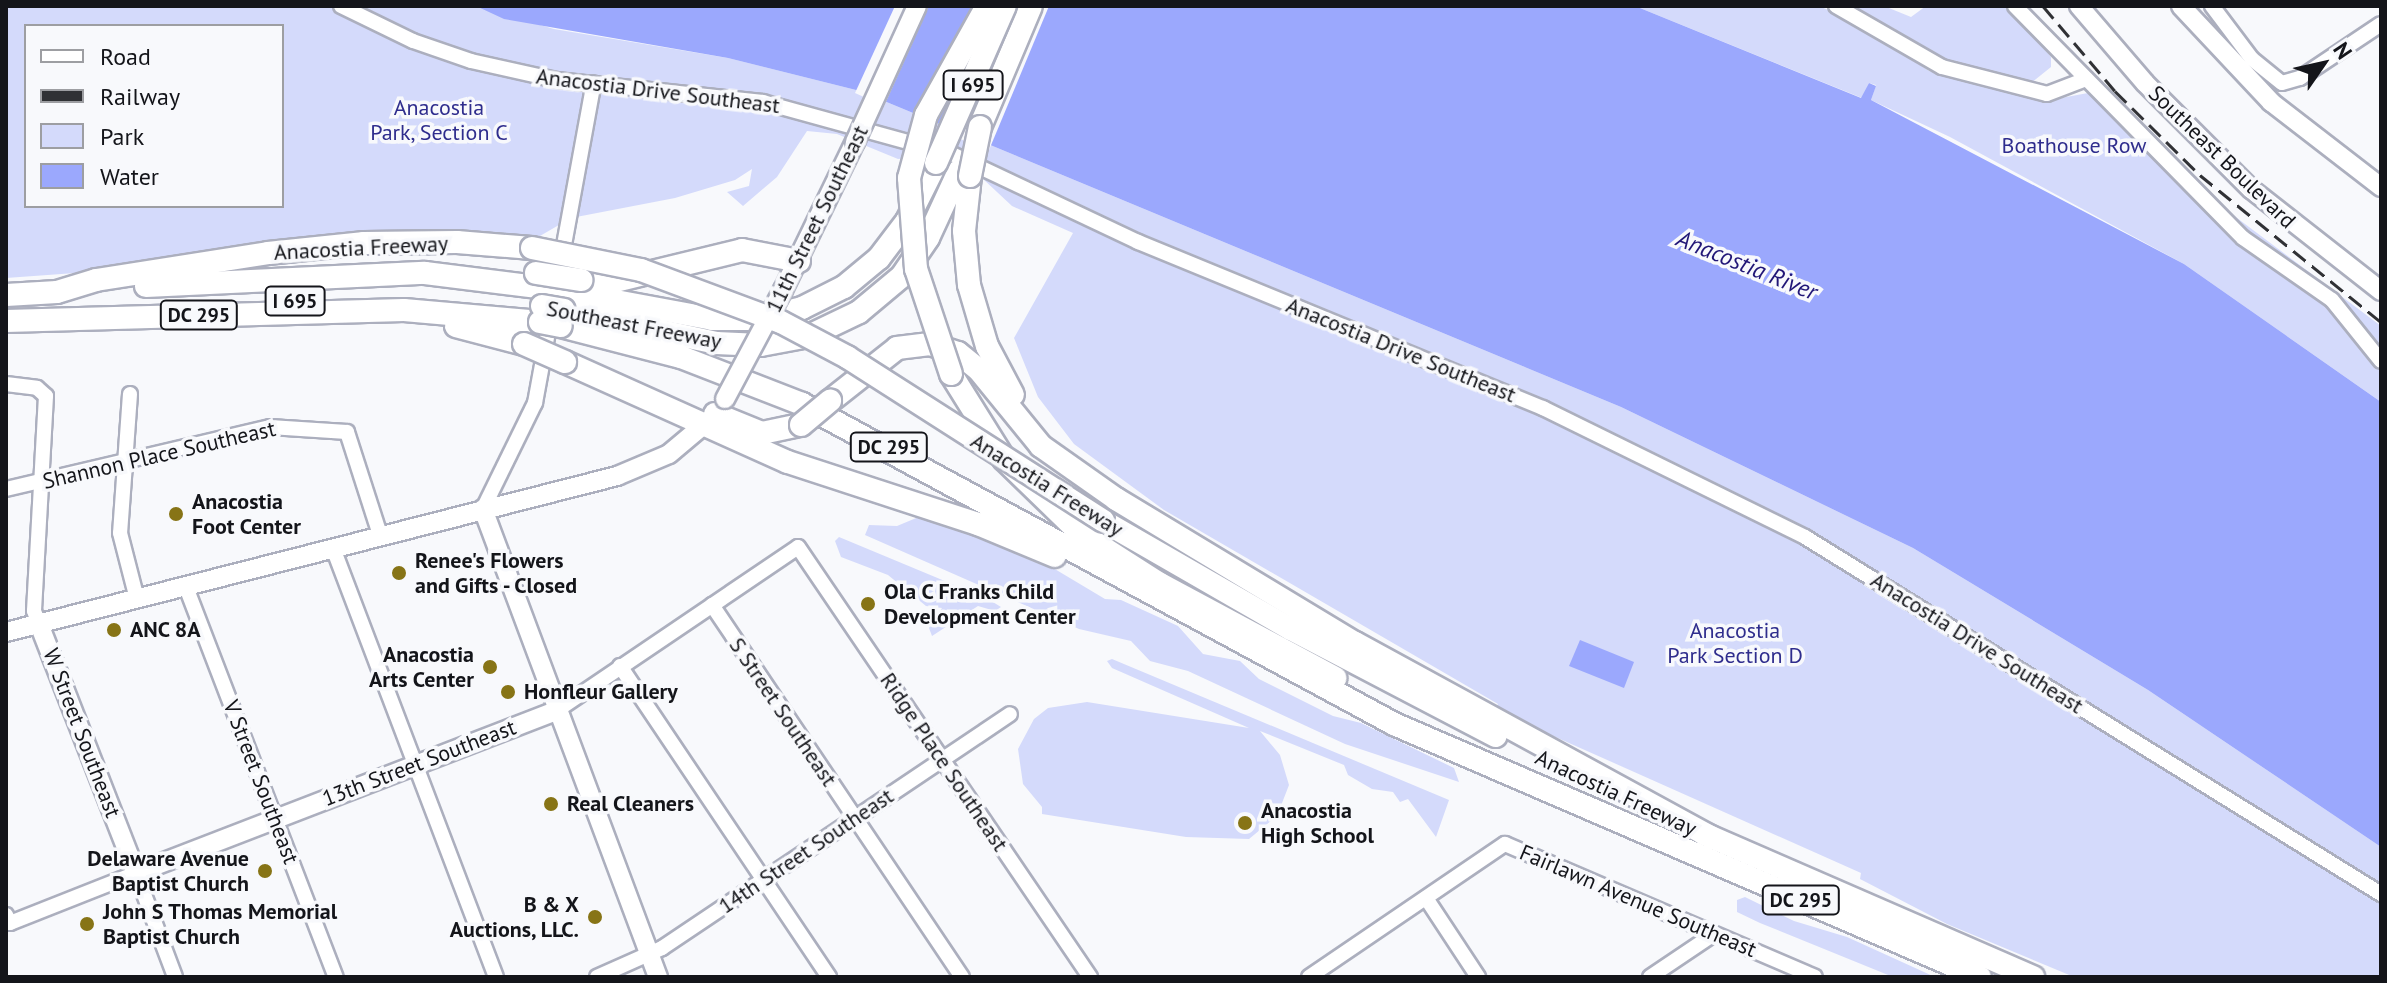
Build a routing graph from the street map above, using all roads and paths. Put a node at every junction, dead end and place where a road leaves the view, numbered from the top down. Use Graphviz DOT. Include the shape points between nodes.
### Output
graph roads {
  1 [pos="341,6"];
  2 [pos="917,6"];
  3 [pos="987,6"];
  4 [pos="1005,6"];
  5 [pos="1031,6"];
  6 [pos="1836,6"];
  7 [pos="2015,6"];
  8 [pos="2079,6"];
  9 [pos="2181,6"];
  10 [pos="2212,6"];
  11 [pos="2381,24"];
  12 [pos="2086,79"];
  13 [pos="594,83"];
  14 [pos="965,174"];
  15 [pos="2381,187"];
  16 [pos="799,261"];
  17 [pos="2381,291"];
  18 [pos="57,292"];
  19 [pos="6,295"];
  20 [pos="555,300"];
  21 [pos="351,313"];
  22 [pos="48,318"];
  23 [pos="6,321"];
  24 [pos="2381,361"];
  25 [pos="6,384"];
  26 [pos="130,394"];
  27 [pos="715,413"];
  28 [pos="126,463"];
  29 [pos="42,482"];
  30 [pos="6,489"];
  31 [pos="1101,489"];
  32 [pos="483,509"];
  33 [pos="380,535"];
  34 [pos="798,547"];
  35 [pos="333,548"];
  36 [pos="186,587"];
  37 [pos="137,599"];
  38 [pos="712,605"];
  39 [pos="1194,621"];
  40 [pos="39,624"];
  41 [pos="6,632"];
  42 [pos="620,666"];
  43 [pos="556,711"];
  44 [pos="1010,714"];
  45 [pos="942,759"];
  46 [pos="416,765"];
  47 [pos="855,818"];
  48 [pos="275,819"];
  49 [pos="1622,824"];
  50 [pos="1714,839"];
  51 [pos="136,873"];
  52 [pos="764,880"];
  53 [pos="2381,894"];
  54 [pos="1426,898"];
  55 [pos="8,919"];
  56 [pos="1714,934"];
  57 [pos="650,955"];
  58 [pos="175,977"];
  59 [pos="336,977"];
  60 [pos="496,977"];
  61 [pos="597,977"];
  62 [pos="658,977"];
  63 [pos="829,977"];
  64 [pos="962,977"];
  65 [pos="1090,977"];
  66 [pos="1309,977"];
  67 [pos="1478,977"];
  68 [pos="1650,977"];
  69 [pos="1815,977"];
  70 [pos="1980,977"];
  71 [pos="2033,977"];
  1 -- 13 [label="street, Anacostia Drive Southeast" via="413,41 471,61"];
  2 -- 16 [label="main road, 11th Street Southeast, bridge"];
  3 -- 49 [label="highway, bridge" via="930,107 909,178 916,269 951,374 987,437 1066,522 1111,555 1324,673"];
  4 -- 20 [label="highway, Southeast Freeway / I 695, bridge" via="907,221 879,258 844,287 768,318 712,319"];
  5 -- 14 [label="highway, I 695, bridge"];
  6 -- 12 [label="street" via="1942,67 2047,94"];
  7 -- 12 [label="street"];
  8 -- 17 [label="main road, Southeast Boulevard" via="2145,83 2251,189"];
  9 -- 15 [label="main road" via="2258,91"];
  10 -- 11 [label="street" via="2278,82 2291,82"];
  12 -- 24 [label="street" via="2243,238 2332,300"];
  13 -- 32 [label="street" via="535,403"];
  13 -- 53 [label="street, Anacostia Drive Southeast" via="763,102 952,154 1138,242 1543,408 1805,537"];
  14 -- 20 [label="highway, Southeast Freeway / I 695" via="902,276 859,312 809,336 761,345 726,344"];
  14 -- 31 [label="highway" via="965,258 987,346 1040,433"];
  16 -- 20 [label="highway" via="742,250"];
  16 -- 27 [label="main road, 11th Street Southeast, bridge"];
  18 -- 19 [label="highway, Anacostia Freeway"];
  18 -- 20 [label="highway, I 695" via="242,278 425,273"];
  18 -- 50 [label="highway, Anacostia Freeway / DC 295, bridge" via="253,255 364,243 448,241 532,248 659,276 781,322 847,357 1103,521 1429,703"];
  20 -- 21 [label="highway, Anacostia Freeway / DC 295"];
  20 -- 22 [label="highway, Southeast Freeway / I 695" via="353,298"];
  20 -- 39 [label="highway, Anacostia Freeway / DC 295" via="836,420"];
  21 -- 22 [label="highway, Anacostia Freeway / DC 295"];
  21 -- 27 [label="highway, bridge" via="473,328"];
  22 -- 23 [label="highway, Anacostia Freeway"];
  25 -- 29 [label="street, W Street Southeast" via="37,388 46,396"];
  26 -- 28 [label="street"];
  27 -- 31 [label="highway, bridge" via="762,433 801,425 891,351 916,344 947,348 979,370 1041,446"];
  27 -- 32 [label="main road" via="653,464"];
  27 -- 39 [label="highway" via="808,470 993,529"];
  28 -- 29 [label="street, Shannon Place Southeast"];
  28 -- 33 [label="street, Shannon Place Southeast" via="270,427 347,432"];
  28 -- 37 [label="street" via="120,533"];
  29 -- 30 [label="street, Shannon Place Southeast"];
  29 -- 40 [label="street, W Street Southeast" via="34,611"];
  31 -- 50 [label="highway" via="1355,643"];
  32 -- 33 [label="main road"];
  32 -- 43 [label="main road"];
  33 -- 35 [label="main road"];
  34 -- 38 [label="street, 13th Street Southeast"];
  34 -- 45 [label="street, Ridge Place Southeast"];
  35 -- 36 [label="main road"];
  35 -- 46 [label="street"];
  36 -- 37 [label="main road"];
  36 -- 48 [label="street, V Street Southeast"];
  37 -- 40 [label="main road"];
  38 -- 42 [label="street, 13th Street Southeast"];
  38 -- 47 [label="street, S Street Southeast"];
  39 -- 49 [label="highway, Anacostia Freeway / DC 295" via="1394,724"];
  40 -- 41 [label="main road"];
  40 -- 51 [label="main road, W Street Southeast"];
  42 -- 43 [label="street, 13th Street Southeast"];
  42 -- 52 [label="street"];
  43 -- 46 [label="main road, 13th Street Southeast"];
  43 -- 57 [label="main road"];
  44 -- 45 [label="street, 14th Street Southeast"];
  45 -- 47 [label="street, 14th Street Southeast"];
  45 -- 65 [label="street, Ridge Place Southeast"];
  46 -- 48 [label="main road, 13th Street Southeast"];
  46 -- 60 [label="street"];
  47 -- 52 [label="street, 14th Street Southeast"];
  47 -- 64 [label="street, S Street Southeast"];
  48 -- 51 [label="main road, 13th Street Southeast"];
  48 -- 59 [label="street, V Street Southeast"];
  49 -- 70 [label="highway, Anacostia Freeway / DC 295"];
  50 -- 71 [label="highway, Anacostia Freeway / DC 295"];
  51 -- 55 [label="street, 13th Street Southeast"];
  51 -- 58 [label="street, W Street Southeast"];
  52 -- 57 [label="street, 14th Street Southeast"];
  52 -- 63 [label="street"];
  54 -- 56 [label="street, Fairlawn Avenue Southeast" via="1505,844"];
  54 -- 66 [label="street"];
  54 -- 67 [label="street"];
  56 -- 68 [label="street"];
  56 -- 69 [label="street, Fairlawn Avenue Southeast"];
  57 -- 61 [label="street, 14th Street Southeast"];
  57 -- 62 [label="main road"];
}
